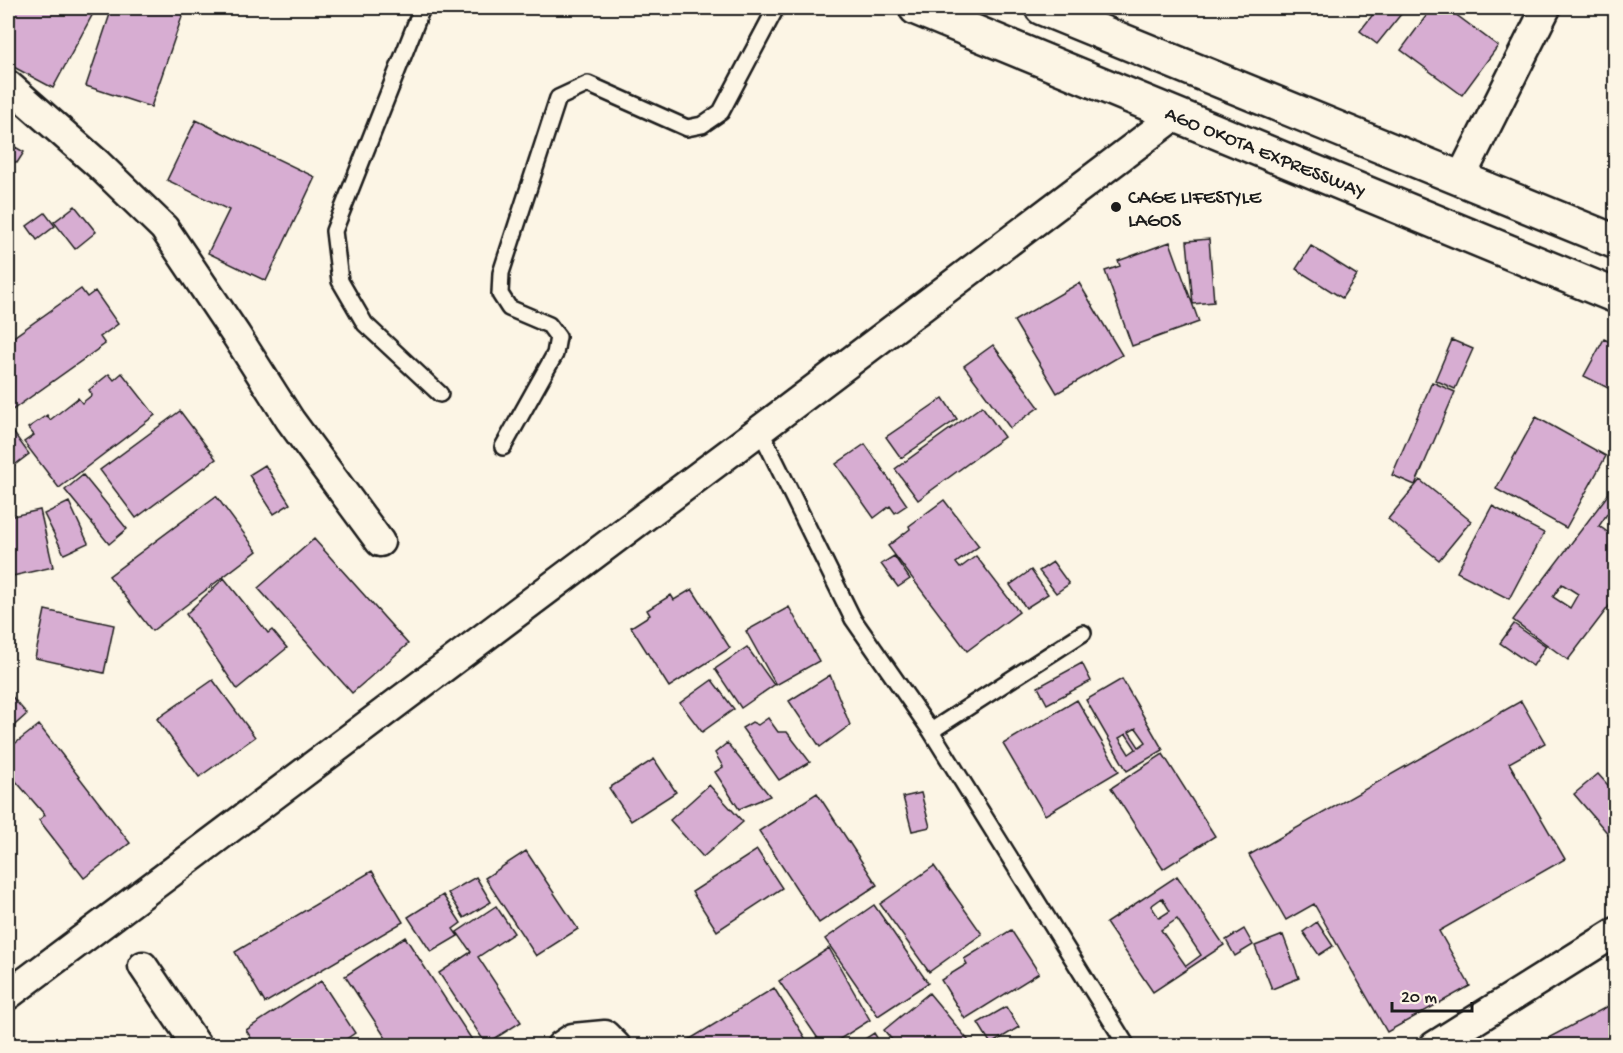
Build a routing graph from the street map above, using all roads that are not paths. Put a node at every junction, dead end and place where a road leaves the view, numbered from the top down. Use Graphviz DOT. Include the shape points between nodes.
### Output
graph roads {
  1 [pos="422,8"];
  2 [pos="776,8"];
  3 [pos="916,8"];
  4 [pos="1042,8"];
  5 [pos="1546,8"];
  6 [pos="8,86"];
  7 [pos="1176,115"];
  8 [pos="1460,179"];
  9 [pos="1616,242"];
  10 [pos="1616,296"];
  11 [pos="440,394"];
  12 [pos="760,430"];
  13 [pos="503,447"];
  14 [pos="380,542"];
  15 [pos="1083,633"];
  16 [pos="932,731"];
  17 [pos="1616,932"];
  18 [pos="144,966"];
  19 [pos="8,995"];
  20 [pos="197,1046"];
  21 [pos="561,1046"];
  22 [pos="616,1046"];
  23 [pos="1127,1046"];
  24 [pos="1434,1046"];
  1 -- 11 [label="lane" via="334,231 340,281 365,324"];
  2 -- 13 [label="lane" via="721,112 702,125 687,128 588,84 558,98 501,273 500,294 509,308 549,325 558,337 555,354"];
  3 -- 7 [label="main road, AGO OKOTA EXPRESSWAY"];
  4 -- 8 [label="main road"];
  5 -- 8 [label="street"];
  6 -- 14 [label="street" via="164,228 290,420"];
  7 -- 10 [label="main road, AGO OKOTA EXPRESSWAY"];
  7 -- 12 [label="street"];
  8 -- 9 [label="main road"];
  12 -- 16 [label="lane" via="853,619"];
  12 -- 19 [label="street"];
  15 -- 16 [label="lane"];
  16 -- 23 [label="lane"];
  17 -- 24 [label="street"];
  18 -- 20 [label="street"];
  21 -- 22 [label="street" via="573,1038 605,1035"];
}
